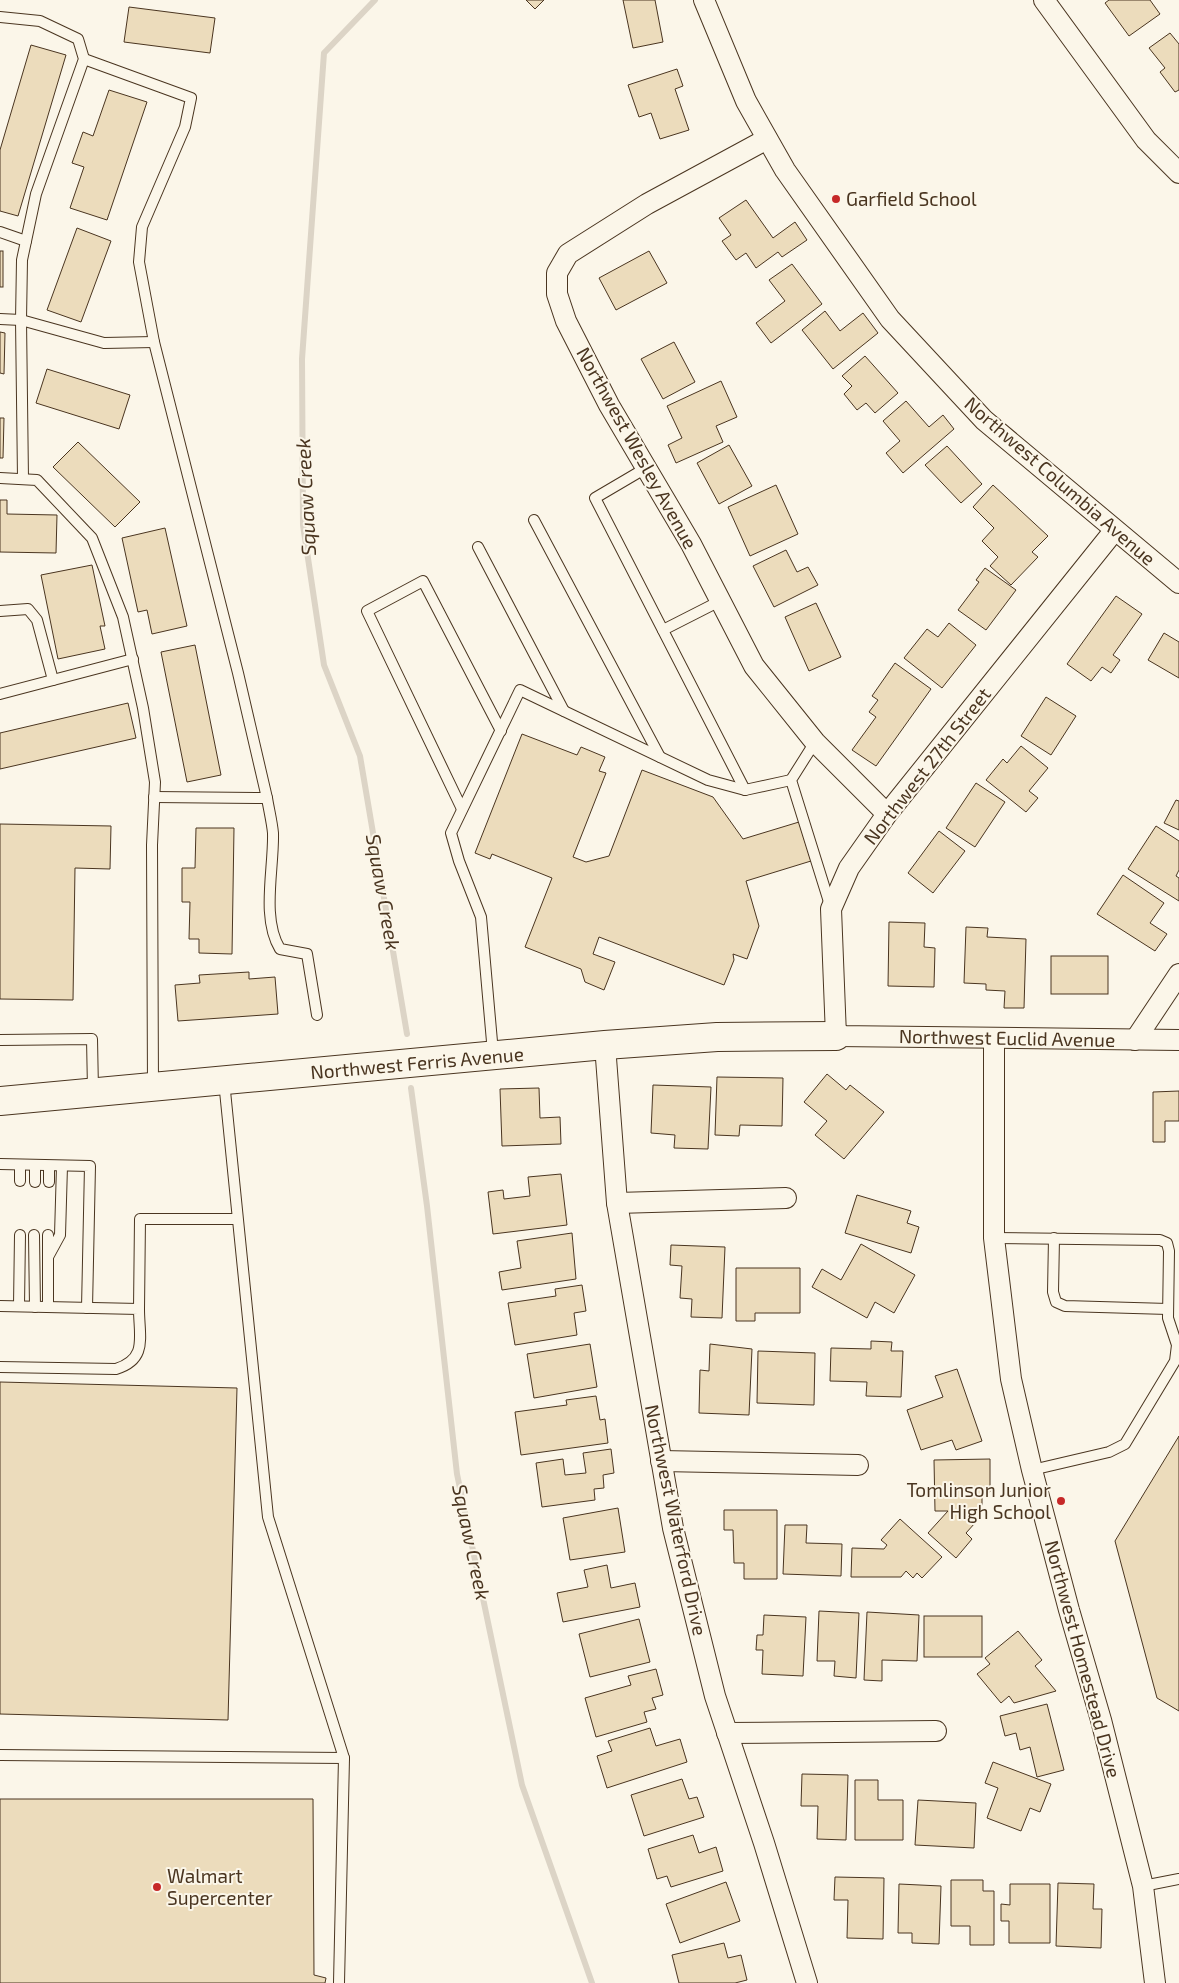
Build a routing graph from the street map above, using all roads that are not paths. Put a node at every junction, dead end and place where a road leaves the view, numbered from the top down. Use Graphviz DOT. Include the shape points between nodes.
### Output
graph roads {
  1 [pos="704,0"];
  2 [pos="1044,0"];
  3 [pos="0,18"];
  4 [pos="84,59"];
  5 [pos="767,139"];
  6 [pos="1179,173"];
  7 [pos="0,232"];
  8 [pos="26,241"];
  9 [pos="0,319"];
  10 [pos="20,320"];
  11 [pos="154,342"];
  12 [pos="646,468"];
  13 [pos="0,478"];
  14 [pos="23,480"];
  15 [pos="534,520"];
  16 [pos="1114,530"];
  17 [pos="478,547"];
  18 [pos="1179,583"];
  19 [pos="720,601"];
  20 [pos="0,610"];
  21 [pos="663,630"];
  22 [pos="133,659"];
  23 [pos="54,680"];
  24 [pos="0,694"];
  25 [pos="564,711"];
  26 [pos="501,731"];
  27 [pos="815,742"];
  28 [pos="660,757"];
  29 [pos="791,780"];
  30 [pos="745,790"];
  31 [pos="154,797"];
  32 [pos="266,798"];
  33 [pos="462,809"];
  34 [pos="887,814"];
  35 [pos="831,909"];
  36 [pos="1179,974"];
  37 [pos="317,1015"];
  38 [pos="836,1036"];
  39 [pos="994,1038"];
  40 [pos="0,1040"];
  41 [pos="1135,1040"];
  42 [pos="1179,1040"];
  43 [pos="604,1045"];
  44 [pos="493,1056"];
  45 [pos="224,1081"];
  46 [pos="153,1088"];
  47 [pos="93,1093"];
  48 [pos="0,1101"];
  49 [pos="0,1164"];
  50 [pos="20,1165"];
  51 [pos="35,1166"];
  52 [pos="49,1166"];
  53 [pos="62,1166"];
  54 [pos="20,1181"];
  55 [pos="35,1182"];
  56 [pos="49,1182"];
  57 [pos="786,1198"];
  58 [pos="617,1203"];
  59 [pos="238,1219"];
  60 [pos="20,1235"];
  61 [pos="34,1235"];
  62 [pos="48,1235"];
  63 [pos="994,1238"];
  64 [pos="1054,1238"];
  65 [pos="48,1257"];
  66 [pos="0,1306"];
  67 [pos="19,1306"];
  68 [pos="34,1307"];
  69 [pos="48,1307"];
  70 [pos="87,1308"];
  71 [pos="139,1308"];
  72 [pos="1168,1308"];
  73 [pos="0,1367"];
  74 [pos="661,1461"];
  75 [pos="858,1465"];
  76 [pos="1032,1470"];
  77 [pos="936,1731"];
  78 [pos="727,1733"];
  79 [pos="0,1754"];
  80 [pos="344,1758"];
  81 [pos="1179,1879"];
  82 [pos="1143,1886"];
  83 [pos="339,1983"];
  84 [pos="806,1983"];
  85 [pos="1155,1983"];
  1 -- 5 [label="street, Northwest Columbia Avenue" via="746,101"];
  2 -- 6 [label="street" via="1146,140"];
  3 -- 4 [label="lane" via="40,21 78,39"];
  4 -- 8 [label="lane" via="36,194"];
  4 -- 11 [label="lane" via="191,98 185,127 142,228 139,262"];
  5 -- 12 [label="street, Northwest Wesley Avenue" via="646,204 568,254 557,273 557,294 566,321"];
  5 -- 16 [label="street, Northwest Columbia Avenue" via="785,170 890,319 984,420"];
  7 -- 8 [label="lane"];
  8 -- 10 [label="lane" via="22,260"];
  9 -- 10 [label="lane"];
  10 -- 11 [label="lane" via="104,343"];
  10 -- 14 [label="lane"];
  11 -- 32 [label="lane" via="238,673"];
  12 -- 19 [label="street, Northwest Wesley Avenue"];
  12 -- 21 [label="lane" via="595,498"];
  13 -- 14 [label="lane"];
  14 -- 22 [label="lane" via="37,480 92,538 123,617"];
  15 -- 28 [label="lane"];
  16 -- 18 [label="street, Northwest Columbia Avenue"];
  16 -- 34 [label="street, Northwest 27th Street"];
  17 -- 25 [label="lane"];
  19 -- 21 [label="lane"];
  19 -- 27 [label="street, Northwest Wesley Avenue" via="754,666"];
  20 -- 23 [label="lane" via="28,609 37,620"];
  21 -- 30 [label="lane"];
  22 -- 23 [label="lane"];
  22 -- 31 [label="lane" via="155,782"];
  23 -- 24 [label="lane"];
  25 -- 26 [label="lane" via="520,690"];
  25 -- 28 [label="lane"];
  26 -- 33 [label="lane"];
  26 -- 33 [label="lane" via="423,581 367,611"];
  27 -- 29 [label="lane"];
  27 -- 34 [label="street, Northwest Wesley Avenue"];
  28 -- 30 [label="lane" via="708,780"];
  29 -- 30 [label="lane"];
  29 -- 35 [label="lane"];
  31 -- 32 [label="lane"];
  31 -- 46 [label="lane"];
  32 -- 37 [label="lane" via="273,832 272,936 280,949 308,954"];
  33 -- 44 [label="lane" via="451,833 481,917"];
  34 -- 35 [label="street, Northwest 27th Street" via="849,868"];
  35 -- 38 [label="street, Northwest 27th Street"];
  36 -- 41 [label="street"];
  38 -- 39 [label="street, Northwest Euclid Avenue"];
  38 -- 43 [label="street, Northwest Ferris Avenue" via="717,1037"];
  39 -- 41 [label="street, Northwest Euclid Avenue"];
  39 -- 63 [label="street, Northwest Homestead Drive"];
  40 -- 47 [label="lane" via="92,1039"];
  41 -- 42 [label="street, Northwest Euclid Avenue"];
  43 -- 44 [label="street, Northwest Ferris Avenue"];
  43 -- 58 [label="street, Northwest Waterford Drive"];
  44 -- 45 [label="street, Northwest Ferris Avenue"];
  45 -- 46 [label="street, Northwest Ferris Avenue"];
  45 -- 59 [label="lane"];
  46 -- 47 [label="street, Northwest Ferris Avenue"];
  47 -- 48 [label="street, Northwest Ferris Avenue"];
  49 -- 50 [label="lane"];
  50 -- 51 [label="lane"];
  50 -- 54 [label="lane"];
  51 -- 52 [label="lane"];
  51 -- 55 [label="lane"];
  52 -- 53 [label="lane"];
  52 -- 56 [label="lane"];
  53 -- 65 [label="lane" via="60,1235"];
  53 -- 70 [label="lane" via="90,1166"];
  57 -- 58 [label="street"];
  58 -- 74 [label="street, Northwest Waterford Drive"];
  59 -- 71 [label="lane" via="140,1219"];
  59 -- 80 [label="lane" via="268,1518"];
  60 -- 67 [label="lane"];
  61 -- 68 [label="lane"];
  62 -- 65 [label="lane"];
  63 -- 64 [label="lane"];
  63 -- 76 [label="street, Northwest Homestead Drive" via="1010,1379"];
  64 -- 72 [label="lane" via="1053,1292 1056,1302 1065,1306"];
  64 -- 72 [label="lane" via="1160,1240 1167,1243"];
  65 -- 69 [label="lane"];
  66 -- 67 [label="lane"];
  67 -- 68 [label="lane"];
  68 -- 69 [label="lane"];
  69 -- 70 [label="lane"];
  70 -- 71 [label="lane"];
  71 -- 73 [label="lane" via="139,1354 130,1364 116,1369"];
  72 -- 76 [label="lane" via="1177,1345 1175,1362 1125,1444 1109,1452"];
  74 -- 75 [label="street"];
  74 -- 78 [label="street, Northwest Waterford Drive" via="676,1538"];
  76 -- 82 [label="street, Northwest Homestead Drive" via="1102,1720"];
  77 -- 78 [label="street"];
  78 -- 84 [label="street, Northwest Waterford Drive"];
  79 -- 80 [label="lane"];
  80 -- 83 [label="lane"];
  81 -- 82 [label="lane"];
  82 -- 85 [label="street, Northwest Homestead Drive"];
}
